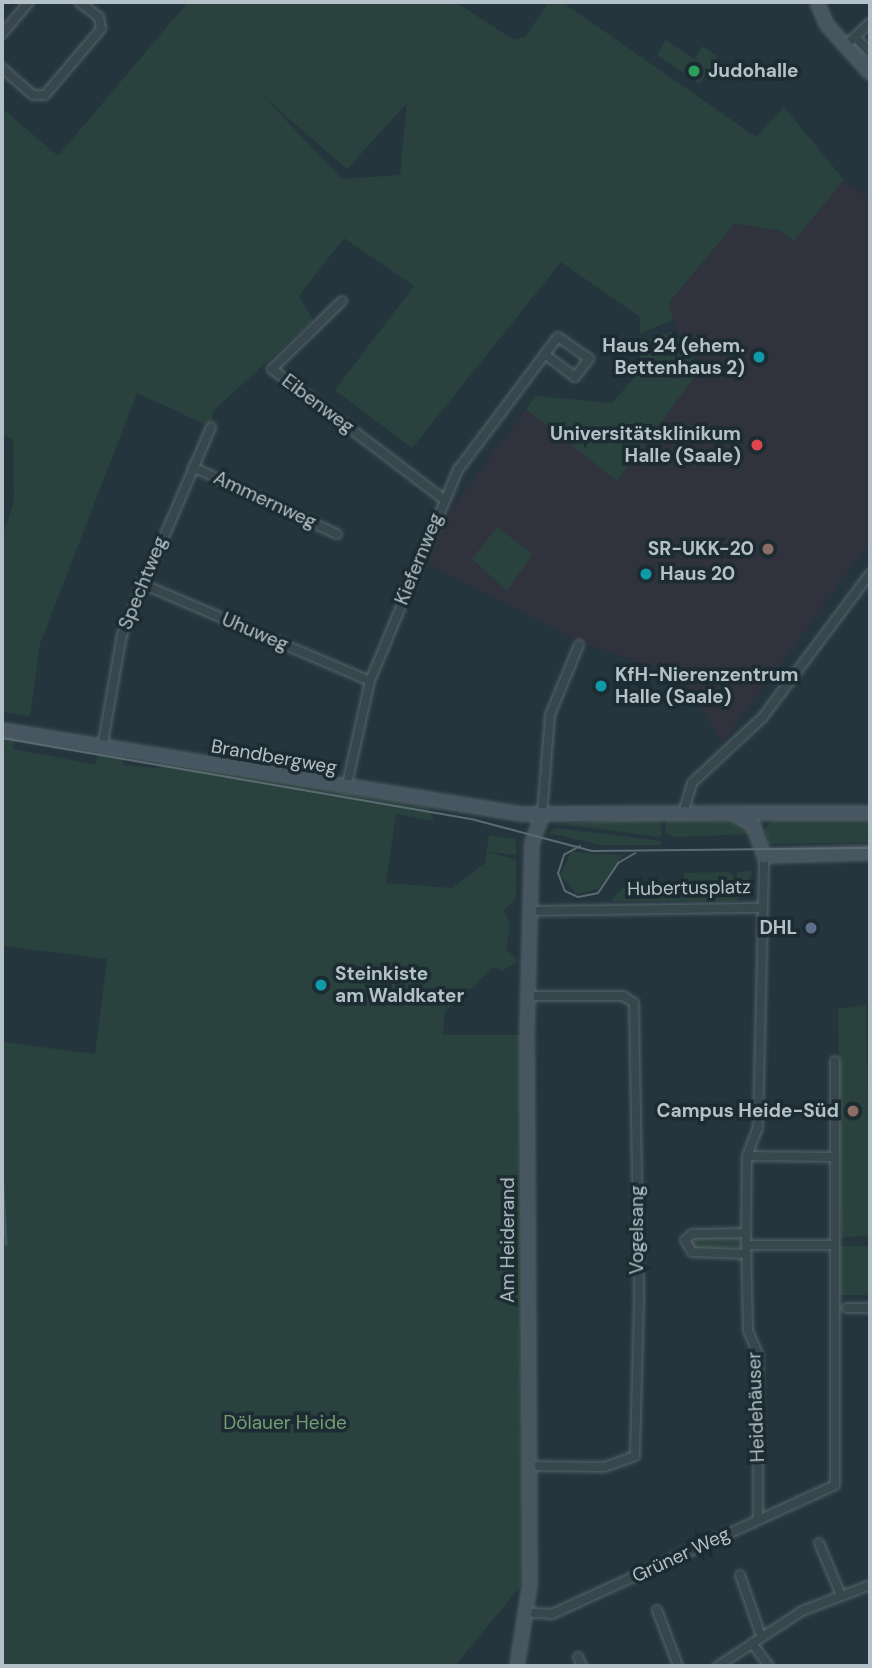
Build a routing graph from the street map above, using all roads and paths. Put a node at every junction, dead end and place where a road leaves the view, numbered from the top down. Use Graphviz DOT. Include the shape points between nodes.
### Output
graph roads {
  1 [pos="14,2"];
  2 [pos="79,2"];
  3 [pos="817,2"];
  4 [pos="26,5"];
  5 [pos="870,23"];
  6 [pos="2,34"];
  7 [pos="856,38"];
  8 [pos="845,47"];
  9 [pos="870,52"];
  10 [pos="2,68"];
  11 [pos="870,73"];
  12 [pos="342,301"];
  13 [pos="545,354"];
  14 [pos="211,427"];
  15 [pos="193,467"];
  16 [pos="443,499"];
  17 [pos="337,534"];
  18 [pos="870,574"];
  19 [pos="140,583"];
  20 [pos="579,645"];
  21 [pos="370,681"];
  22 [pos="2,730"];
  23 [pos="102,748"];
  24 [pos="346,789"];
  25 [pos="684,810"];
  26 [pos="733,813"];
  27 [pos="870,813"];
  28 [pos="773,814"];
  29 [pos="542,815"];
  30 [pos="758,835"];
  31 [pos="870,853"];
  32 [pos="764,856"];
  33 [pos="760,908"];
  34 [pos="531,911"];
  35 [pos="528,996"];
  36 [pos="835,1061"];
  37 [pos="747,1156"];
  38 [pos="835,1157"];
  39 [pos="746,1233"];
  40 [pos="835,1245"];
  41 [pos="746,1249"];
  42 [pos="848,1308"];
  43 [pos="870,1308"];
  44 [pos="529,1466"];
  45 [pos="758,1520"];
  46 [pos="818,1543"];
  47 [pos="740,1575"];
  48 [pos="870,1586"];
  49 [pos="839,1593"];
  50 [pos="657,1610"];
  51 [pos="524,1612"];
  52 [pos="761,1636"];
  53 [pos="752,1643"];
  54 [pos="578,1657"];
  55 [pos="517,1666"];
  56 [pos="582,1666"];
  57 [pos="678,1666"];
  58 [pos="718,1666"];
  59 [pos="769,1666"];
  1 -- 4 [label="street"];
  2 -- 10 [label="street" via="99,17 101,29 45,95 33,95"];
  3 -- 8 [label="main road"];
  4 -- 6 [label="street"];
  5 -- 7 [label="street"];
  7 -- 8 [label="street"];
  7 -- 9 [label="street"];
  8 -- 11 [label="main road"];
  12 -- 16 [label="street, Eibenweg" via="272,369"];
  13 -- 13 [label="street" via="558,337 589,359 575,377"];
  13 -- 16 [label="street, Kiefernweg"];
  14 -- 15 [label="street, Spechtweg"];
  15 -- 17 [label="street, Ammernweg"];
  15 -- 19 [label="street, Spechtweg"];
  16 -- 21 [label="street, Kiefernweg"];
  18 -- 25 [label="street" via="763,717 692,783"];
  19 -- 21 [label="street, Uhuweg"];
  19 -- 23 [label="street, Spechtweg" via="122,635"];
  20 -- 29 [label="street" via="550,715"];
  21 -- 24 [label="street, Kiefernweg"];
  22 -- 23 [label="main road, Brandbergweg"];
  23 -- 24 [label="main road, Brandbergweg"];
  24 -- 29 [label="main road, Brandbergweg"];
  25 -- 26 [label="main road"];
  25 -- 29 [label="main road"];
  26 -- 28 [label="main road"];
  26 -- 30 [label="main road"];
  27 -- 28 [label="main road"];
  28 -- 30 [label="main road"];
  29 -- 34 [label="main road, Am Heiderand" via="532,843"];
  30 -- 32 [label="main road, Hubertusplatz"];
  31 -- 32 [label="main road"];
  32 -- 33 [label="street, Hubertusplatz"];
  33 -- 34 [label="street, Hubertusplatz"];
  33 -- 37 [label="street, Heidehäuser" via="758,1128"];
  34 -- 35 [label="main road, Am Heiderand"];
  35 -- 44 [label="main road, Am Heiderand"];
  35 -- 44 [label="street, Vogelsang" via="623,996 634,1003 639,1299 635,1456 604,1466"];
  36 -- 38 [label="street"];
  37 -- 38 [label="street"];
  37 -- 39 [label="street, Heidehäuser"];
  38 -- 40 [label="street"];
  39 -- 41 [label="street, Heidehäuser"];
  39 -- 41 [label="street" via="692,1234 685,1240 692,1252"];
  40 -- 41 [label="street"];
  40 -- 45 [label="street, Grüner Weg" via="835,1485"];
  41 -- 45 [label="street, Heidehäuser" via="748,1330 758,1353"];
  42 -- 43 [label="street"];
  44 -- 51 [label="main road, Am Heiderand" via="530,1584"];
  45 -- 51 [label="street, Grüner Weg" via="552,1614"];
  46 -- 49 [label="street"];
  47 -- 52 [label="street"];
  48 -- 49 [label="street"];
  49 -- 52 [label="street"];
  50 -- 57 [label="street"];
  51 -- 55 [label="main road, Am Heiderand"];
  52 -- 53 [label="street"];
  53 -- 58 [label="street"];
  53 -- 59 [label="street"];
  54 -- 56 [label="street"];
}
